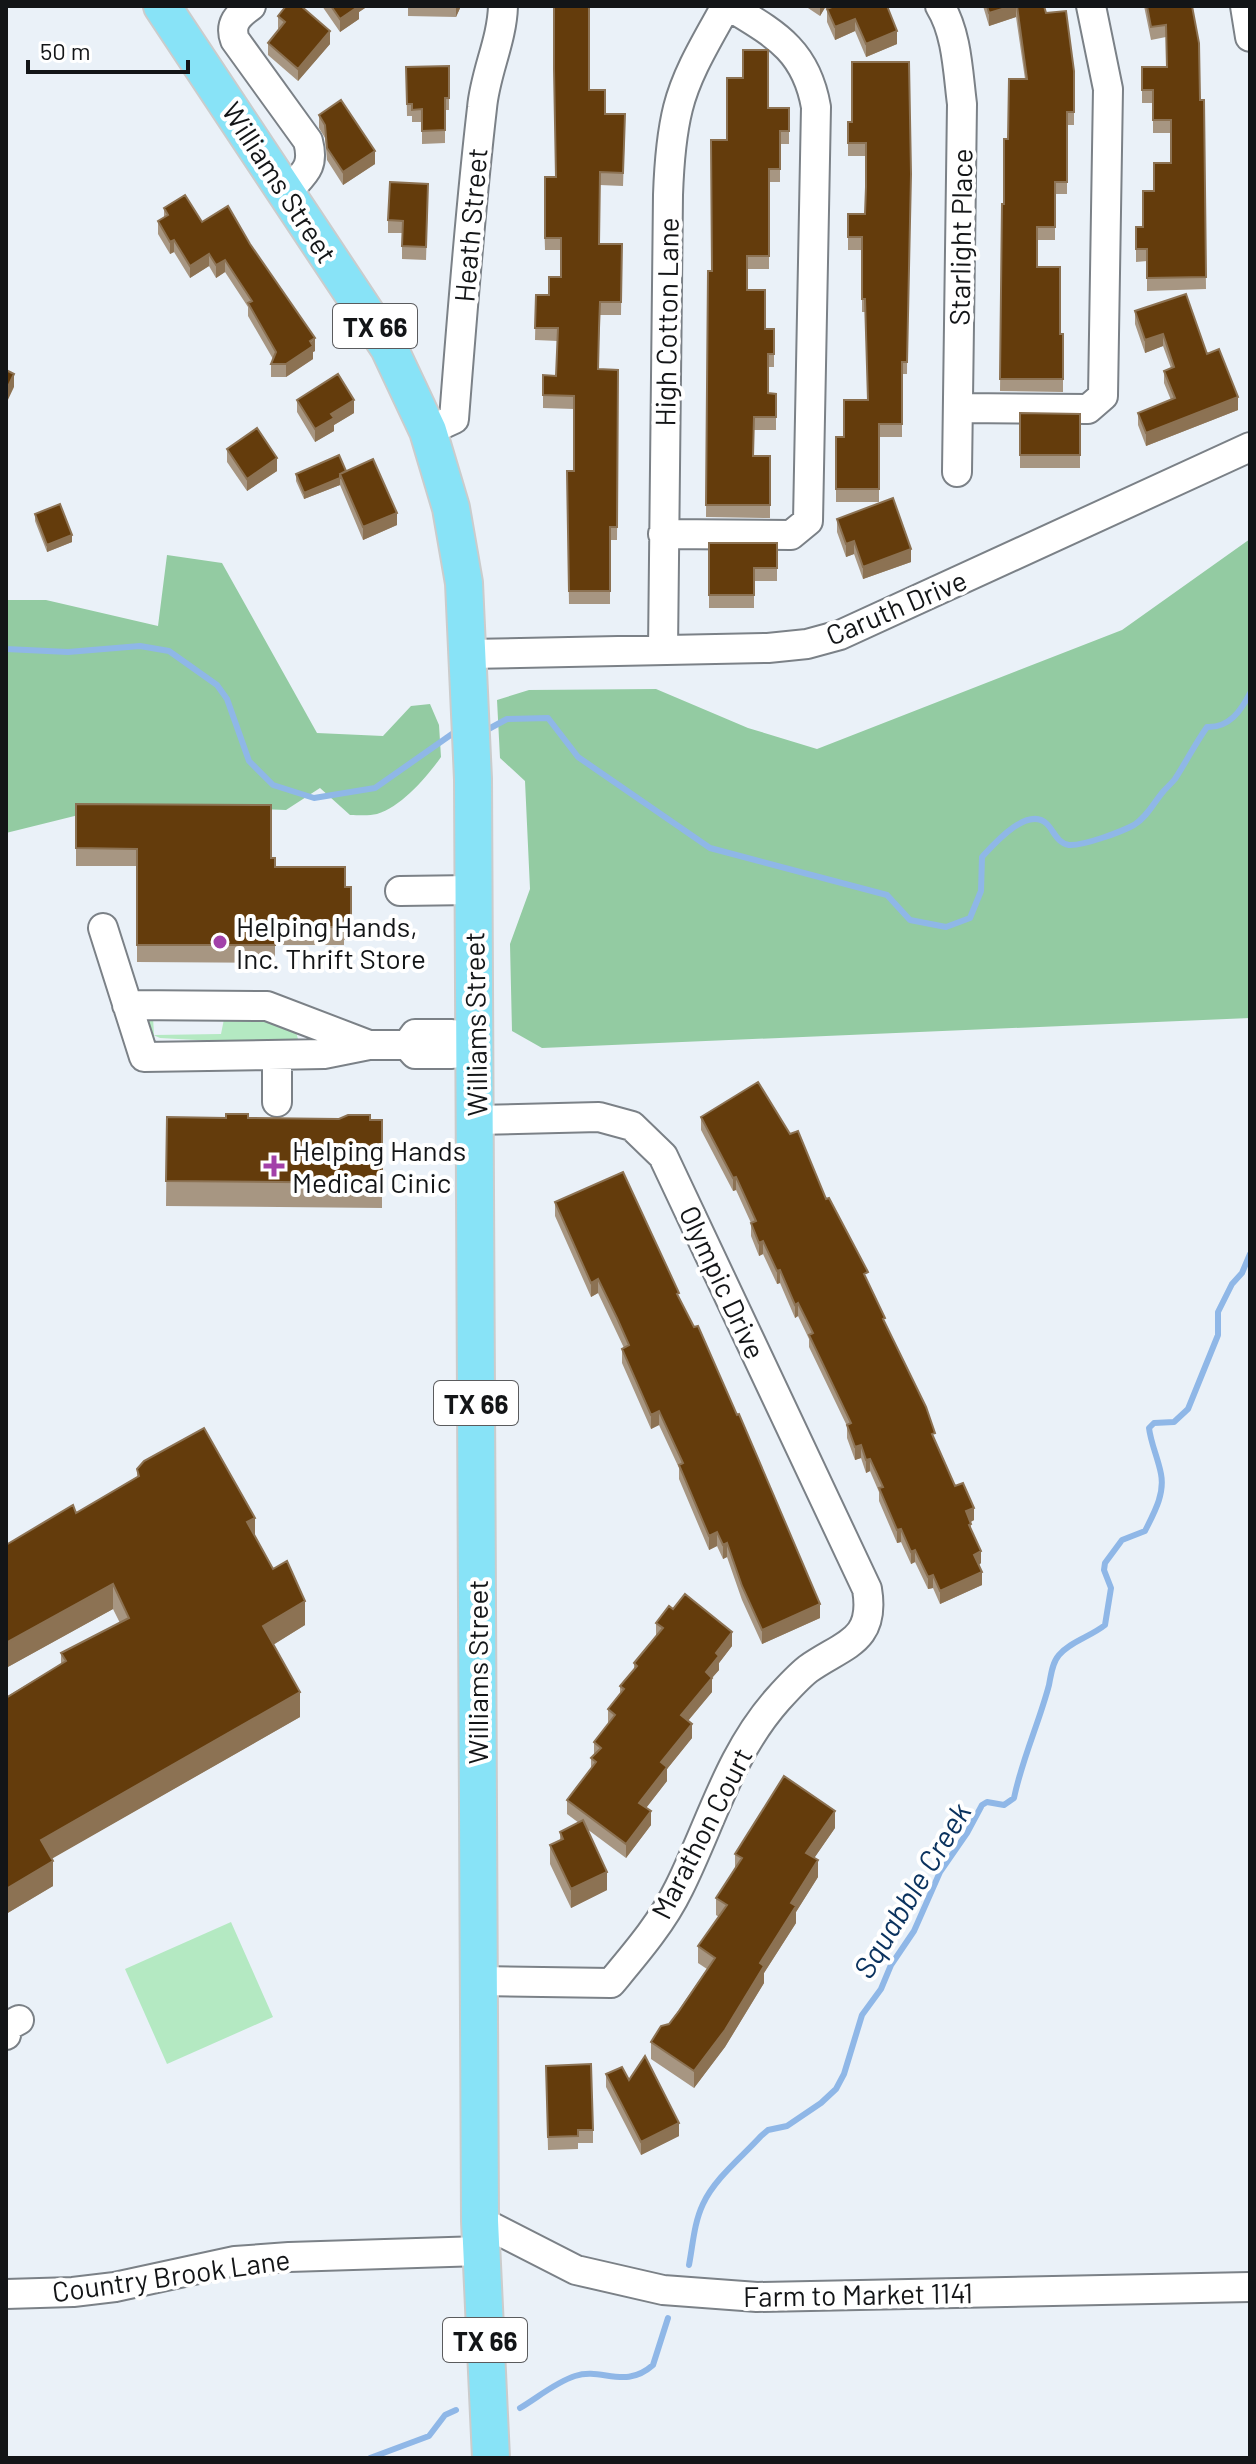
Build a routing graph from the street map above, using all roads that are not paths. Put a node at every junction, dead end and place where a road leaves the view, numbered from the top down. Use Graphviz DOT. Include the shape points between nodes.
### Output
graph roads {
  1 [pos="251,6"];
  2 [pos="503,6"];
  3 [pos="728,6"];
  4 [pos="940,6"];
  5 [pos="1091,6"];
  6 [pos="1245,6"];
  7 [pos="173,10"];
  8 [pos="1250,37"];
  9 [pos="287,192"];
  10 [pos="958,408"];
  11 [pos="428,431"];
  12 [pos="1250,447"];
  13 [pos="957,472"];
  14 [pos="663,534"];
  15 [pos="663,650"];
  16 [pos="468,654"];
  17 [pos="473,890"];
  18 [pos="400,891"];
  19 [pos="103,928"];
  20 [pos="127,1005"];
  21 [pos="466,1043"];
  22 [pos="369,1045"];
  23 [pos="277,1055"];
  24 [pos="277,1102"];
  25 [pos="476,1120"];
  26 [pos="867,1589"];
  27 [pos="479,1981"];
  28 [pos="480,2236"];
  29 [pos="1250,2287"];
  30 [pos="6,2294"];
  31 [pos="491,2458"];
  1 -- 9 [label="street" via="234,22 235,40 311,152 310,167"];
  2 -- 11 [label="street, Heath Street" via="482,102 454,419"];
  3 -- 14 [label="street, High Cotton Lane" via="692,69 671,146"];
  3 -- 14 [label="street" via="770,30 792,50 808,75 816,107 808,521 791,535"];
  4 -- 10 [label="street, Starlight Place" via="957,63 962,104"];
  5 -- 10 [label="street" via="1108,89 1103,396 1088,409"];
  6 -- 8 [label="street"];
  7 -- 9 [label="main road, Williams Street / TX 66"];
  9 -- 11 [label="main road, Williams Street / TX 66" via="389,348"];
  10 -- 13 [label="street, Starlight Place"];
  11 -- 16 [label="main road, Williams Street / TX 66" via="451,508 464,583"];
  12 -- 15 [label="street, Caruth Drive" via="840,635 768,648"];
  14 -- 15 [label="street, High Cotton Lane"];
  15 -- 16 [label="street, Caruth Drive"];
  16 -- 17 [label="main road, Williams Street / TX 66"];
  17 -- 18 [label="street"];
  17 -- 21 [label="main road, Williams Street / TX 66"];
  19 -- 20 [label="street"];
  20 -- 22 [label="street" via="267,1006"];
  20 -- 23 [label="street" via="144,1057"];
  21 -- 22 [label="street" via="452,1054 412,1044"];
  21 -- 25 [label="main road, Williams Street / TX 66"];
  22 -- 23 [label="street" via="324,1054"];
  23 -- 24 [label="street"];
  25 -- 26 [label="street, Olympic Drive" via="599,1117 632,1126 663,1156"];
  25 -- 27 [label="main road, Williams Street / TX 66"];
  26 -- 27 [label="street, Marathon Court" via="865,1628 807,1670 752,1732 678,1890 611,1983"];
  27 -- 28 [label="main road, Williams Street / TX 66"];
  28 -- 29 [label="street, Farm to Market 1141" via="576,2270 663,2290 757,2297"];
  28 -- 30 [label="street, Country Brook Lane" via="235,2261 115,2287"];
  28 -- 31 [label="main road, TX 66"];
}
